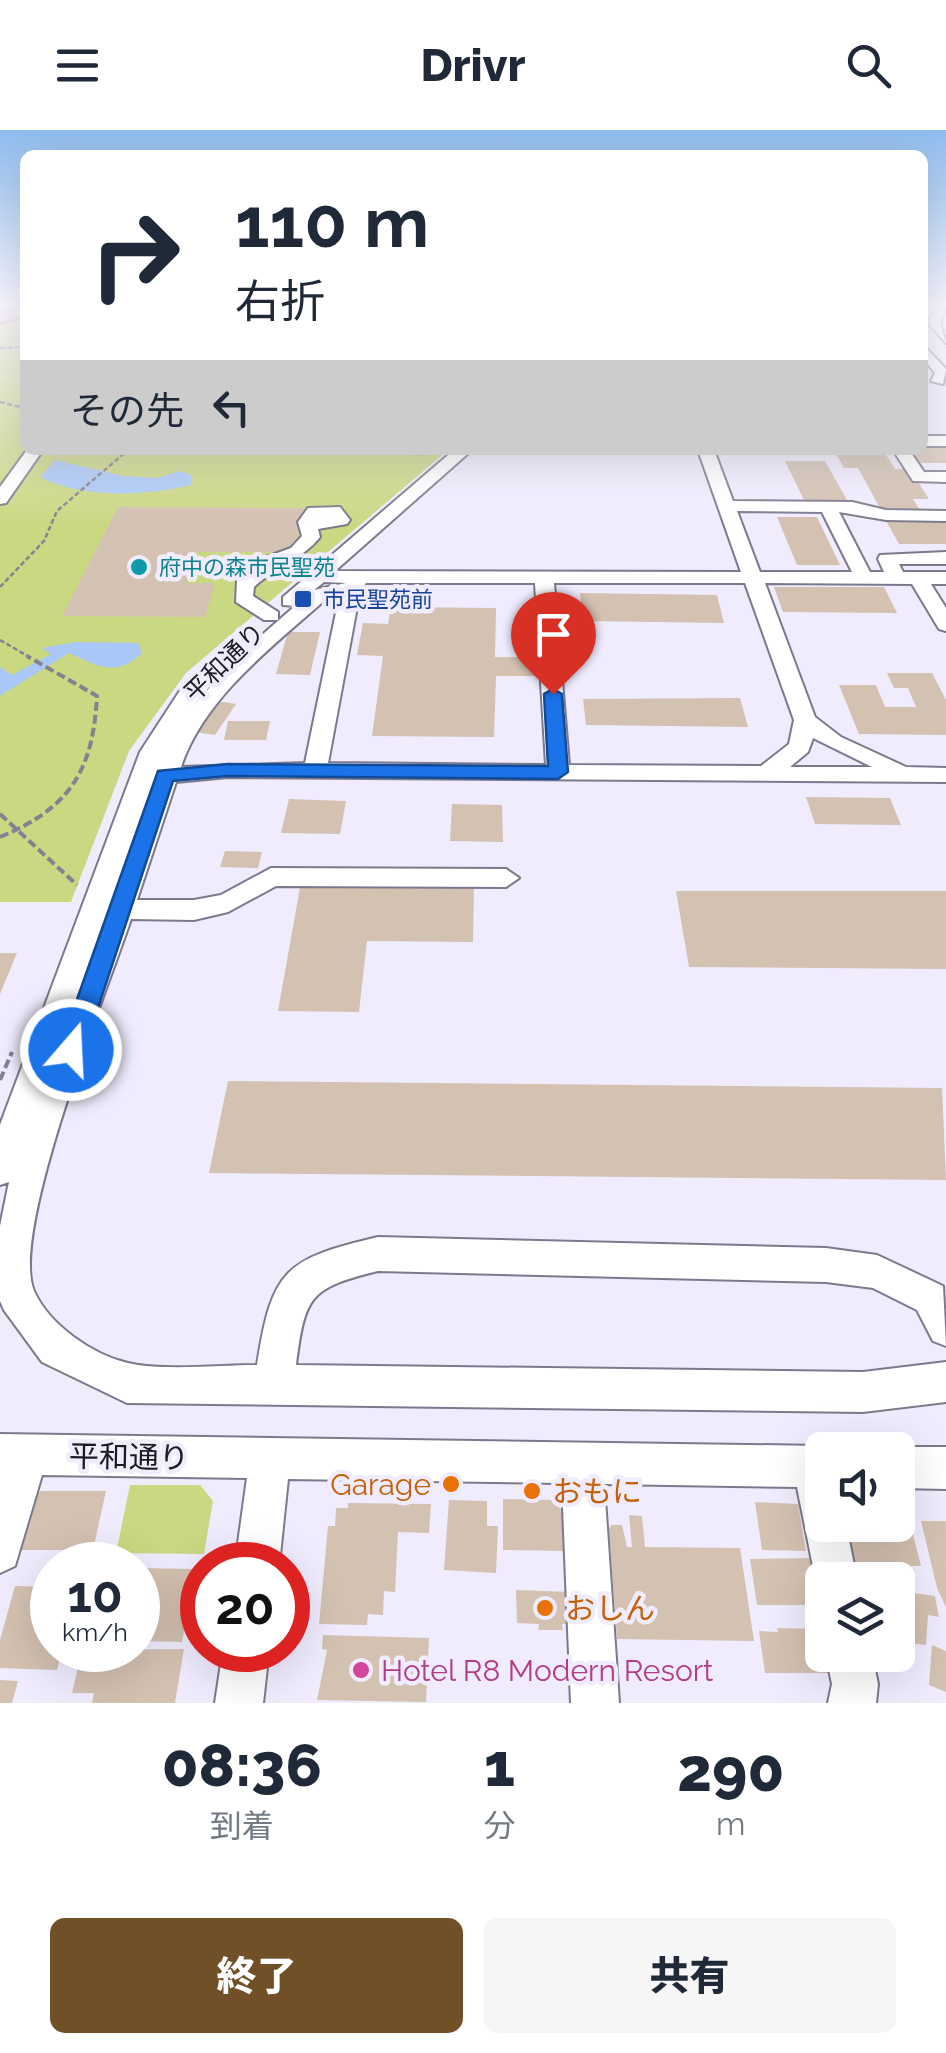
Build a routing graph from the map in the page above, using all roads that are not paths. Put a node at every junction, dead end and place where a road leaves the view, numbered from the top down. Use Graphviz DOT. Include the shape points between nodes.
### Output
graph roads {
  1 [pos="31,455"];
  2 [pos="459,455"];
  3 [pos="480,455"];
  4 [pos="708,455"];
  5 [pos="904,455"];
  6 [pos="946,476"];
  7 [pos="0,499"];
  8 [pos="727,506"];
  9 [pos="828,507"];
  10 [pos="946,516"];
  11 [pos="307,522"];
  12 [pos="946,558"];
  13 [pos="544,576"];
  14 [pos="316,577"];
  15 [pos="752,577"];
  16 [pos="864,578"];
  17 [pos="908,578"];
  18 [pos="946,578"];
  19 [pos="356,583"];
  20 [pos="272,616"];
  21 [pos="946,625"];
  22 [pos="804,720"];
  23 [pos="315,770"];
  24 [pos="558,772"];
  25 [pos="766,774"];
  26 [pos="914,775"];
  27 [pos="946,775"];
  28 [pos="165,776"];
  29 [pos="946,787"];
  30 [pos="506,878"];
  31 [pos="109,904"];
  32 [pos="0,1169"];
  33 [pos="946,1328"];
  34 [pos="946,1382"];
  35 [pos="274,1385"];
  36 [pos="13,1454"];
  37 [pos="270,1459"];
  38 [pos="582,1463"];
  39 [pos="805,1467"];
  40 [pos="915,1468"];
  41 [pos="946,1468"];
  42 [pos="259,1542"];
  43 [pos="0,1551"];
  44 [pos="243,1672"];
  45 [pos="853,1672"];
  46 [pos="239,1703"];
  47 [pos="594,1703"];
  48 [pos="852,1703"];
  1 -- 7 [label="street"];
  2 -- 14 [label="street, 平和通り"];
  3 -- 19 [label="street" via="364,556"];
  4 -- 8 [label="street"];
  5 -- 6 [label="street" via="919,477"];
  8 -- 9 [label="street"];
  8 -- 15 [label="street"];
  9 -- 10 [label="street"];
  9 -- 16 [label="street"];
  11 -- 20 [label="street" via="311,538 298,552 268,562 244,585 243,598"];
  12 -- 17 [label="street" via="888,558"];
  13 -- 15 [label="street"];
  13 -- 19 [label="street"];
  13 -- 24 [label="street"];
  14 -- 19 [label="street"];
  14 -- 20 [label="street, 平和通り"];
  15 -- 16 [label="street"];
  15 -- 22 [label="street"];
  16 -- 17 [label="street"];
  17 -- 18 [label="street"];
  17 -- 21 [label="street"];
  19 -- 23 [label="street"];
  19 -- 28 [label="street" via="319,595 246,659 198,713"];
  20 -- 31 [label="street, 平和通り" via="206,673 162,730"];
  22 -- 25 [label="street" via="800,747"];
  22 -- 26 [label="street" via="834,742"];
  23 -- 24 [label="street"];
  23 -- 28 [label="street"];
  24 -- 25 [label="street"];
  25 -- 26 [label="street"];
  26 -- 27 [label="street"];
  26 -- 29 [label="street"];
  28 -- 31 [label="street"];
  30 -- 31 [label="street" via="271,877 228,903 194,910"];
  31 -- 32 [label="street, 平和通り"];
  31 -- 35 [label="street" via="23,1190 12,1264 17,1298 56,1349 127,1383"];
  33 -- 35 [label="street" via="930,1298 877,1272 826,1264 378,1254 320,1268 286,1307"];
  34 -- 35 [label="street" via="863,1392"];
  36 -- 37 [label="street, 平和通り"];
  36 -- 43 [label="street"];
  37 -- 38 [label="street, 平和通り"];
  37 -- 42 [label="street"];
  38 -- 39 [label="street, 平和通り"];
  38 -- 47 [label="street"];
  40 -- 41 [label="street"];
  44 -- 46 [label="street"];
  45 -- 48 [label="street"];
}
